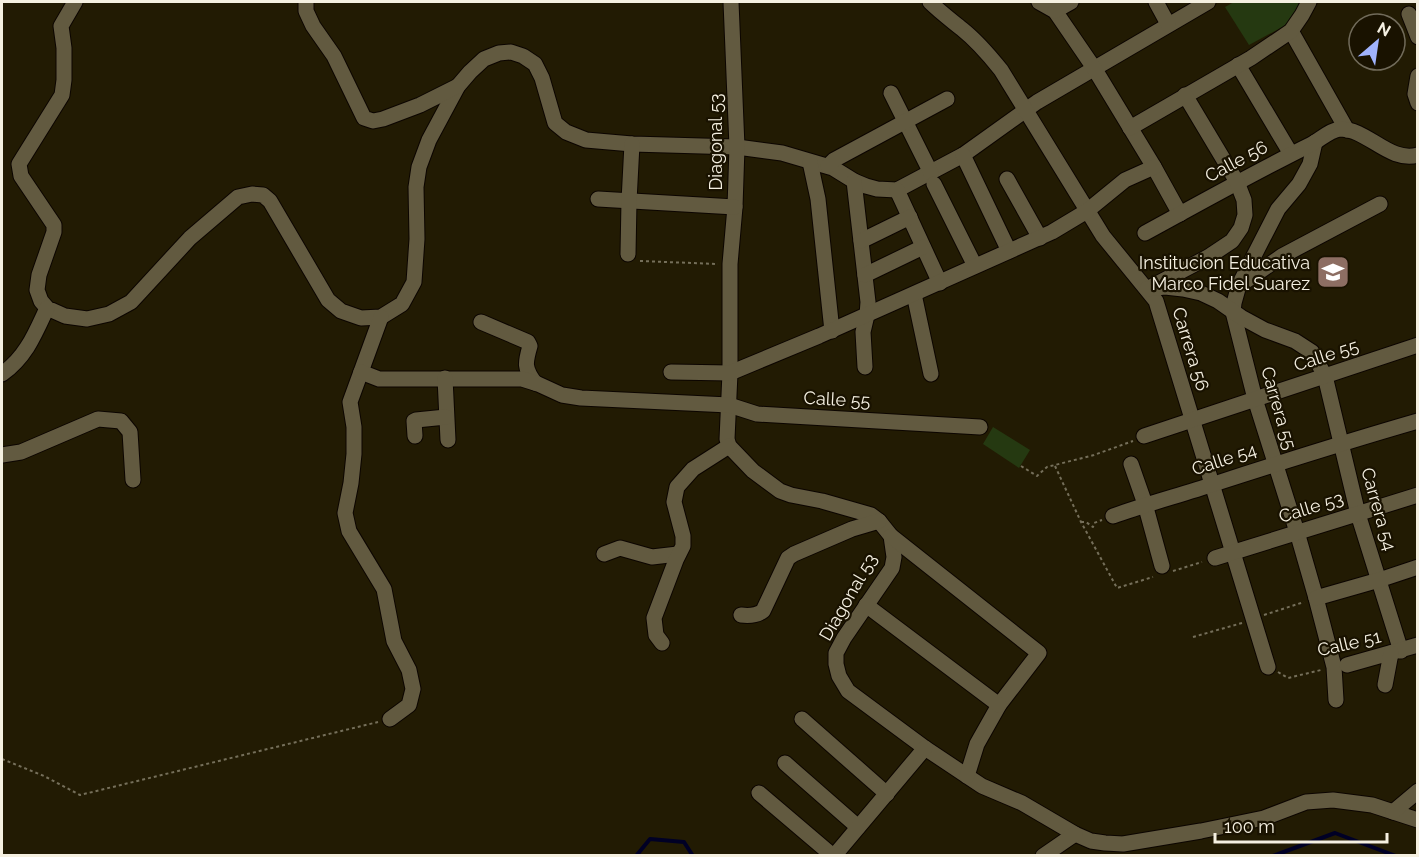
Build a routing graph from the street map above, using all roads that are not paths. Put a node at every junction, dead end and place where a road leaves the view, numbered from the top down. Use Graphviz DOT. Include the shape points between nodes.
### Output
graph roads {
  1 [pos="75,2"];
  2 [pos="306,2"];
  3 [pos="731,2"];
  4 [pos="930,2"];
  5 [pos="1039,2"];
  6 [pos="1071,2"];
  7 [pos="1156,2"];
  8 [pos="1208,2"];
  9 [pos="1309,2"];
  10 [pos="1055,11"];
  11 [pos="1409,14"];
  12 [pos="1168,24"];
  13 [pos="1291,31"];
  14 [pos="1418,37"];
  15 [pos="1245,62"];
  16 [pos="1094,68"];
  17 [pos="1418,76"];
  18 [pos="458,86"];
  19 [pos="891,93"];
  20 [pos="1185,95"];
  21 [pos="947,99"];
  22 [pos="1418,103"];
  23 [pos="1026,111"];
  24 [pos="905,122"];
  25 [pos="1130,128"];
  26 [pos="1347,130"];
  27 [pos="1315,142"];
  28 [pos="632,144"];
  29 [pos="737,147"];
  30 [pos="1291,154"];
  31 [pos="963,155"];
  32 [pos="1418,155"];
  33 [pos="810,162"];
  34 [pos="828,166"];
  35 [pos="1154,167"];
  36 [pos="932,178"];
  37 [pos="1006,179"];
  38 [pos="854,181"];
  39 [pos="1236,182"];
  40 [pos="897,190"];
  41 [pos="598,200"];
  42 [pos="629,201"];
  43 [pos="1380,204"];
  44 [pos="735,207"];
  45 [pos="1087,211"];
  46 [pos="1180,214"];
  47 [pos="910,217"];
  48 [pos="1145,233"];
  49 [pos="1040,238"];
  50 [pos="861,241"];
  51 [pos="923,247"];
  52 [pos="1009,251"];
  53 [pos="628,254"];
  54 [pos="975,266"];
  55 [pos="865,275"];
  56 [pos="940,283"];
  57 [pos="1239,285"];
  58 [pos="1147,289"];
  59 [pos="915,294"];
  60 [pos="47,308"];
  61 [pos="1233,312"];
  62 [pos="867,315"];
  63 [pos="381,317"];
  64 [pos="481,322"];
  65 [pos="832,331"];
  66 [pos="1418,345"];
  67 [pos="865,367"];
  68 [pos="361,372"];
  69 [pos="670,372"];
  70 [pos="730,373"];
  71 [pos="2,374"];
  72 [pos="931,374"];
  73 [pos="1325,376"];
  74 [pos="445,378"];
  75 [pos="535,383"];
  76 [pos="1255,399"];
  77 [pos="729,405"];
  78 [pos="446,417"];
  79 [pos="1193,420"];
  80 [pos="1418,421"];
  81 [pos="980,427"];
  82 [pos="415,436"];
  83 [pos="1144,436"];
  84 [pos="448,440"];
  85 [pos="1340,443"];
  86 [pos="729,446"];
  87 [pos="2,455"];
  88 [pos="1131,464"];
  89 [pos="1275,464"];
  90 [pos="133,480"];
  91 [pos="1212,485"];
  92 [pos="1418,495"];
  93 [pos="1145,504"];
  94 [pos="1358,513"];
  95 [pos="1113,516"];
  96 [pos="879,521"];
  97 [pos="1297,532"];
  98 [pos="891,536"];
  99 [pos="1233,552"];
  100 [pos="604,554"];
  101 [pos="678,554"];
  102 [pos="1215,558"];
  103 [pos="1418,567"];
  104 [pos="1165,570"];
  105 [pos="1379,580"];
  106 [pos="1316,598"];
  107 [pos="867,605"];
  108 [pos="741,615"];
  109 [pos="662,643"];
  110 [pos="1418,645"];
  111 [pos="1396,652"];
  112 [pos="1341,666"];
  113 [pos="1268,667"];
  114 [pos="1385,685"];
  115 [pos="1336,700"];
  116 [pos="999,705"];
  117 [pos="390,719"];
  118 [pos="801,719"];
  119 [pos="925,748"];
  120 [pos="785,763"];
  121 [pos="967,776"];
  122 [pos="1418,791"];
  123 [pos="759,793"];
  124 [pos="887,794"];
  125 [pos="1393,812"];
  126 [pos="1418,820"];
  127 [pos="858,827"];
  128 [pos="1075,834"];
  129 [pos="833,855"];
  130 [pos="1043,855"];
  1 -- 60 [label="street" via="61,26 62,95 19,164 21,176 54,225 37,290"];
  2 -- 18 [label="street" via="313,26 334,56 364,118 383,119"];
  3 -- 29 [label="street, Diagonal 53"];
  4 -- 23 [label="street, Carrera 56" via="984,49 1002,70"];
  5 -- 10 [label="street"];
  6 -- 10 [label="street"];
  7 -- 12 [label="street"];
  8 -- 12 [label="street"];
  9 -- 13 [label="street"];
  10 -- 16 [label="street"];
  11 -- 14 [label="street"];
  12 -- 16 [label="street"];
  13 -- 15 [label="street"];
  13 -- 26 [label="street"];
  15 -- 20 [label="street"];
  15 -- 30 [label="street"];
  16 -- 23 [label="street"];
  16 -- 25 [label="street"];
  17 -- 22 [label="street"];
  18 -- 28 [label="street" via="484,59 511,52 535,64 555,123 566,132 586,140"];
  18 -- 63 [label="street" via="419,167 414,282 402,304"];
  19 -- 24 [label="street"];
  20 -- 25 [label="street"];
  20 -- 39 [label="street"];
  21 -- 24 [label="street"];
  23 -- 31 [label="street"];
  23 -- 45 [label="street, Carrera 56"];
  24 -- 34 [label="street"];
  24 -- 36 [label="street"];
  25 -- 35 [label="street"];
  26 -- 27 [label="street, Calle 56" via="1333,131"];
  26 -- 32 [label="street" via="1398,154"];
  27 -- 30 [label="street, Calle 56"];
  27 -- 57 [label="street, Carrera 55" via="1310,164 1278,209"];
  28 -- 29 [label="street"];
  28 -- 42 [label="street"];
  29 -- 33 [label="street" via="782,153"];
  29 -- 44 [label="street, Diagonal 53"];
  30 -- 39 [label="street, Calle 56"];
  31 -- 36 [label="street"];
  31 -- 52 [label="street"];
  33 -- 34 [label="street"];
  33 -- 65 [label="street" via="818,199"];
  34 -- 38 [label="street"];
  35 -- 45 [label="street" via="1125,180"];
  35 -- 46 [label="street"];
  36 -- 40 [label="street"];
  36 -- 54 [label="street"];
  37 -- 49 [label="street"];
  38 -- 40 [label="street" via="877,189"];
  38 -- 50 [label="street"];
  39 -- 46 [label="street, Calle 56"];
  39 -- 58 [label="street" via="1245,215 1232,241"];
  40 -- 47 [label="street"];
  41 -- 42 [label="street"];
  42 -- 44 [label="street"];
  42 -- 53 [label="street"];
  43 -- 57 [label="street" via="1282,256"];
  44 -- 70 [label="street, Diagonal 53" via="730,264"];
  45 -- 49 [label="street"];
  45 -- 58 [label="street, Carrera 56"];
  46 -- 48 [label="street, Calle 56"];
  47 -- 50 [label="street"];
  47 -- 51 [label="street"];
  49 -- 52 [label="street"];
  50 -- 55 [label="street"];
  51 -- 55 [label="street"];
  51 -- 56 [label="street"];
  52 -- 54 [label="street"];
  54 -- 56 [label="street"];
  55 -- 62 [label="street"];
  56 -- 59 [label="street"];
  57 -- 61 [label="street, Carrera 55"];
  58 -- 61 [label="street, Carrera 54" via="1165,287 1201,293"];
  58 -- 79 [label="street, Carrera 56" via="1161,316"];
  59 -- 62 [label="street"];
  59 -- 72 [label="street"];
  60 -- 63 [label="street" via="87,319 109,314 131,302 190,238 238,197 252,194 263,195 270,201 328,300 341,311 361,318"];
  60 -- 71 [label="street" via="29,346"];
  61 -- 73 [label="street, Carrera 54" via="1305,346"];
  61 -- 76 [label="street, Carrera 55"];
  62 -- 65 [label="street"];
  62 -- 67 [label="street" via="863,332"];
  63 -- 68 [label="street"];
  64 -- 75 [label="street" via="528,342 526,364"];
  65 -- 70 [label="street"];
  66 -- 73 [label="street, Calle 55"];
  68 -- 74 [label="street, Calle 55" via="379,379"];
  68 -- 117 [label="street" via="350,402 354,454 345,513 349,531 384,589 394,641 409,670 413,689 409,705"];
  69 -- 70 [label="street"];
  70 -- 77 [label="street, Diagonal 53"];
  73 -- 76 [label="street, Calle 55"];
  73 -- 85 [label="street, Carrera 54"];
  74 -- 75 [label="street, Calle 55" via="522,379"];
  74 -- 78 [label="street"];
  75 -- 77 [label="street, Calle 55" via="581,399"];
  76 -- 79 [label="street, Calle 55"];
  76 -- 89 [label="street, Carrera 55"];
  77 -- 81 [label="street, Calle 55" via="758,414"];
  77 -- 86 [label="street, Diagonal 53"];
  78 -- 82 [label="street" via="416,420"];
  78 -- 84 [label="street"];
  79 -- 83 [label="street, Calle 55"];
  79 -- 91 [label="street, Carrera 56"];
  80 -- 85 [label="street, Calle 54"];
  85 -- 89 [label="street, Calle 54"];
  85 -- 94 [label="street, Carrera 54"];
  86 -- 96 [label="street, Diagonal 53" via="780,491 870,515"];
  86 -- 101 [label="street" via="693,469 677,487 674,502 683,536"];
  87 -- 90 [label="street" via="21,452 98,419 122,421 130,432"];
  88 -- 93 [label="street"];
  89 -- 91 [label="street, Calle 54"];
  89 -- 97 [label="street, Carrera 55"];
  91 -- 93 [label="street, Calle 54"];
  91 -- 99 [label="street, Carrera 56"];
  92 -- 94 [label="street, Calle 53"];
  93 -- 95 [label="street, Calle 54"];
  93 -- 104 [label="street"];
  94 -- 97 [label="street, Calle 53"];
  94 -- 105 [label="street, Carrera 54"];
  96 -- 98 [label="street, Diagonal 53"];
  96 -- 108 [label="street" via="788,558 764,611"];
  97 -- 99 [label="street, Calle 53"];
  97 -- 106 [label="street, Carrera 55"];
  98 -- 107 [label="street, Diagonal 53" via="892,568"];
  98 -- 116 [label="street" via="1039,653"];
  99 -- 102 [label="street, Calle 53"];
  99 -- 113 [label="street, Carrera 56"];
  100 -- 101 [label="street" via="620,548 652,557"];
  101 -- 109 [label="street" via="654,618 656,635"];
  103 -- 105 [label="street"];
  105 -- 106 [label="street"];
  105 -- 111 [label="street, Carrera 54"];
  106 -- 112 [label="street, Carrera 55"];
  107 -- 116 [label="street"];
  107 -- 119 [label="street, Diagonal 53" via="836,653 839,676 848,691"];
  110 -- 111 [label="street, Calle 51"];
  111 -- 112 [label="street, Calle 51"];
  111 -- 114 [label="street"];
  112 -- 115 [label="street, Carrera 55"];
  116 -- 121 [label="street" via="977,744"];
  118 -- 124 [label="street"];
  119 -- 121 [label="street, Diagonal 53"];
  119 -- 124 [label="street"];
  120 -- 127 [label="street"];
  121 -- 128 [label="street, Diagonal 53"];
  122 -- 125 [label="street"];
  123 -- 129 [label="street"];
  124 -- 127 [label="street"];
  125 -- 126 [label="street, Diagonal 53"];
  125 -- 128 [label="street, Diagonal 53" via="1333,800 1306,802 1264,818 1123,844 1091,841"];
  127 -- 129 [label="street"];
  128 -- 130 [label="street"];
}
